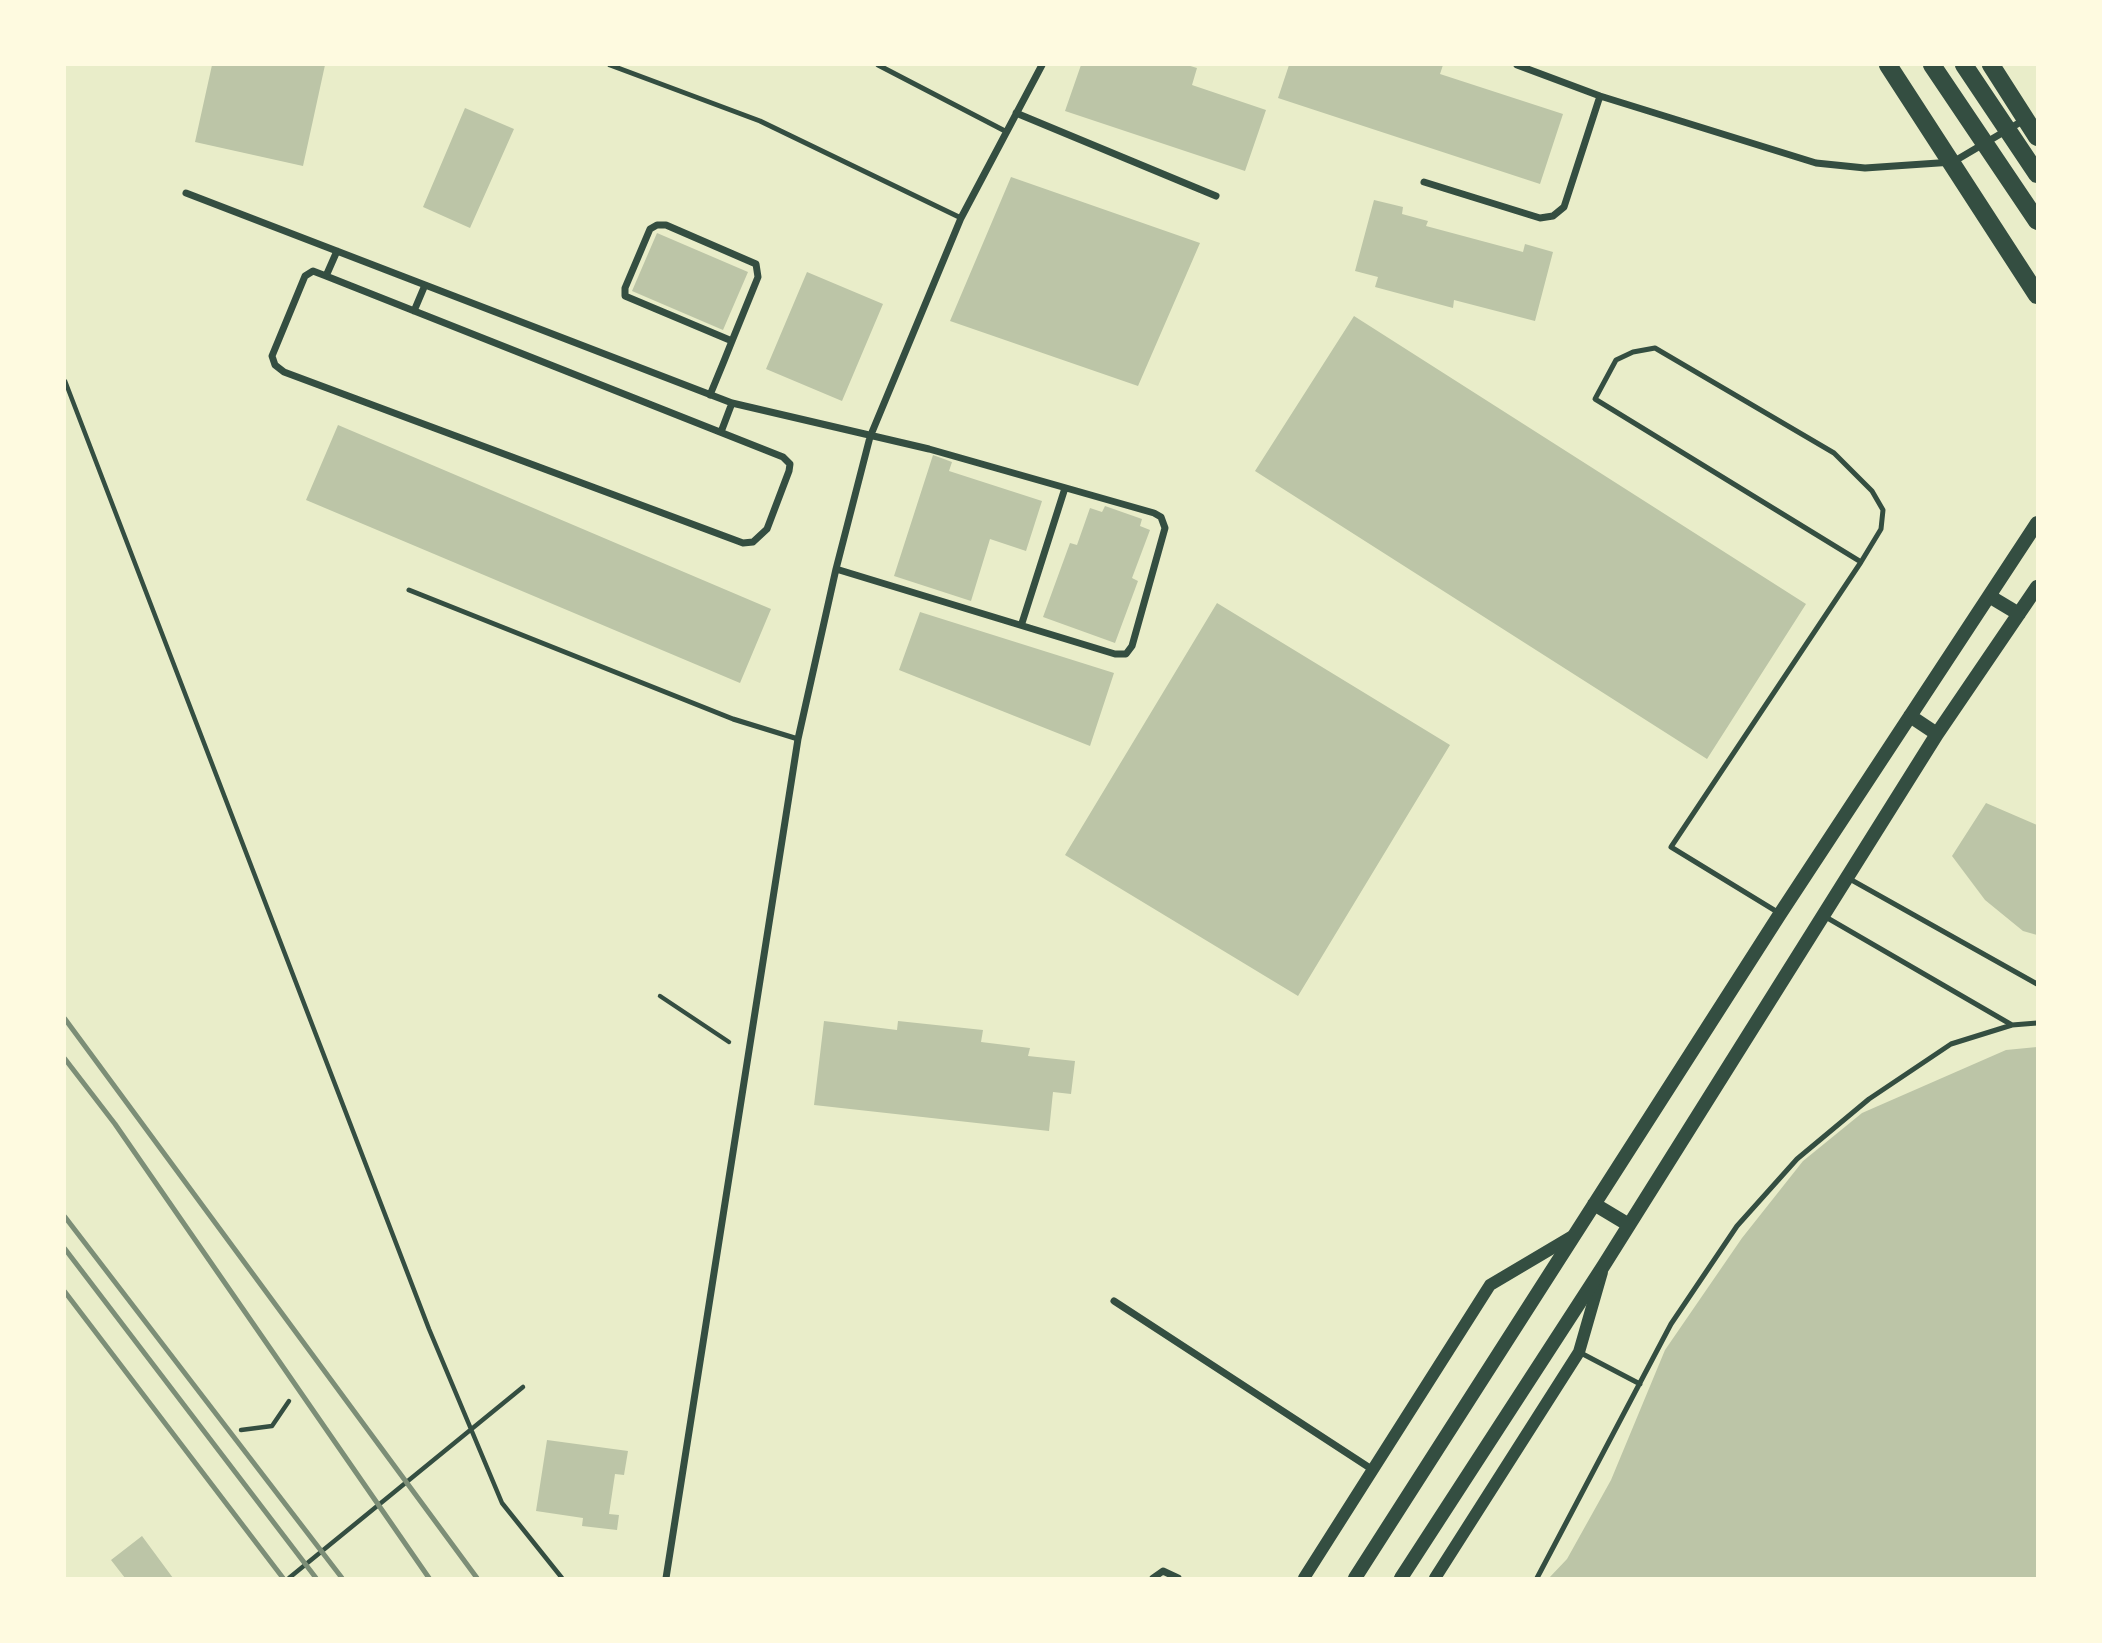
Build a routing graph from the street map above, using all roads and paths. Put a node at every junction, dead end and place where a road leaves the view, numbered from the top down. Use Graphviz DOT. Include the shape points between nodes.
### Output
graph roads {
  1 [pos="610,65"];
  2 [pos="878,65"];
  3 [pos="1042,65"];
  4 [pos="1517,65"];
  5 [pos="1888,65"];
  6 [pos="1931,65"];
  7 [pos="1964,65"];
  8 [pos="1990,65"];
  9 [pos="1600,96"];
  10 [pos="1016,113"];
  11 [pos="2026,119"];
  12 [pos="1006,131"];
  13 [pos="2037,137"];
  14 [pos="1954,162"];
  15 [pos="2037,174"];
  16 [pos="1424,182"];
  17 [pos="186,193"];
  18 [pos="1216,196"];
  19 [pos="961,218"];
  20 [pos="2037,221"];
  21 [pos="337,251"];
  22 [pos="326,276"];
  23 [pos="425,285"];
  24 [pos="2037,295"];
  25 [pos="414,311"];
  26 [pos="732,341"];
  27 [pos="65,381"];
  28 [pos="710,395"];
  29 [pos="732,403"];
  30 [pos="721,432"];
  31 [pos="870,437"];
  32 [pos="1065,488"];
  33 [pos="2037,523"];
  34 [pos="1861,562"];
  35 [pos="836,569"];
  36 [pos="2037,587"];
  37 [pos="409,590"];
  38 [pos="1989,596"];
  39 [pos="2019,614"];
  40 [pos="1022,624"];
  41 [pos="1910,716"];
  42 [pos="1937,734"];
  43 [pos="798,739"];
  44 [pos="1848,878"];
  45 [pos="1780,914"];
  46 [pos="1824,916"];
  47 [pos="2037,984"];
  48 [pos="660,996"];
  49 [pos="2037,1023"];
  50 [pos="2012,1025"];
  51 [pos="747,1054"];
  52 [pos="1594,1204"];
  53 [pos="1629,1225"];
  54 [pos="1571,1237"];
  55 [pos="1604,1265"];
  56 [pos="1114,1301"];
  57 [pos="1579,1352"];
  58 [pos="1640,1384"];
  59 [pos="523,1387"];
  60 [pos="289,1401"];
  61 [pos="241,1430"];
  62 [pos="1373,1470"];
  63 [pos="289,1578"];
  64 [pos="562,1578"];
  65 [pos="666,1578"];
  66 [pos="1153,1578"];
  67 [pos="1178,1578"];
  68 [pos="1304,1578"];
  69 [pos="1355,1578"];
  70 [pos="1401,1578"];
  71 [pos="1435,1578"];
  72 [pos="1537,1578"];
  1 -- 19 [label="lane" via="760,121"];
  2 -- 12 [label="lane"];
  3 -- 10 [label="street"];
  4 -- 9 [label="street"];
  5 -- 14 [label="main road"];
  6 -- 20 [label="main road"];
  7 -- 15 [label="main road"];
  8 -- 11 [label="main road"];
  9 -- 14 [label="street" via="1816,163 1865,168"];
  9 -- 16 [label="street" via="1564,207 1553,216 1540,218"];
  10 -- 12 [label="street"];
  10 -- 18 [label="street"];
  11 -- 13 [label="main road"];
  11 -- 14 [label="street"];
  12 -- 19 [label="street"];
  14 -- 24 [label="main road"];
  17 -- 21 [label="street"];
  19 -- 31 [label="street"];
  21 -- 22 [label="street"];
  21 -- 23 [label="street"];
  22 -- 25 [label="street"];
  22 -- 30 [label="street" via="313,271 305,276 272,356 284,372 743,543 752,542 767,528 790,464"];
  23 -- 25 [label="street"];
  23 -- 28 [label="street"];
  25 -- 30 [label="street"];
  26 -- 26 [label="street" via="758,277 757,264 666,225 650,229 625,296"];
  26 -- 28 [label="street"];
  27 -- 64 [label="path" via="434,1340 502,1503"];
  28 -- 29 [label="street"];
  29 -- 30 [label="street"];
  29 -- 31 [label="street"];
  31 -- 32 [label="street"];
  31 -- 35 [label="street"];
  32 -- 40 [label="street"];
  32 -- 40 [label="street" via="1154,513 1164,522 1132,646 1126,654 1115,654"];
  33 -- 38 [label="main road"];
  34 -- 34 [label="lane" via="1595,399 1616,360 1655,348 1834,453 1872,491 1883,510 1881,529"];
  34 -- 45 [label="lane" via="1671,847"];
  35 -- 40 [label="street"];
  35 -- 43 [label="street"];
  36 -- 39 [label="main road"];
  37 -- 43 [label="lane" via="733,719"];
  38 -- 39 [label="main road"];
  38 -- 41 [label="main road"];
  39 -- 42 [label="main road"];
  41 -- 42 [label="main road"];
  41 -- 45 [label="main road"];
  42 -- 44 [label="main road"];
  43 -- 51 [label="street"];
  44 -- 46 [label="main road"];
  44 -- 47 [label="lane"];
  45 -- 52 [label="main road"];
  46 -- 50 [label="lane"];
  46 -- 53 [label="main road"];
  48 -- 51 [label="path"];
  49 -- 50 [label="lane"];
  50 -- 58 [label="lane" via="1951,1044 1869,1099 1797,1159 1737,1226 1671,1324"];
  51 -- 65 [label="street"];
  52 -- 53 [label="main road"];
  52 -- 54 [label="main road"];
  53 -- 55 [label="main road"];
  54 -- 62 [label="street" via="1490,1285"];
  54 -- 69 [label="main road"];
  55 -- 57 [label="street"];
  55 -- 70 [label="main road"];
  56 -- 62 [label="street"];
  57 -- 58 [label="lane"];
  57 -- 71 [label="street"];
  58 -- 72 [label="lane"];
  59 -- 63 [label="path"];
  60 -- 61 [label="path" via="272,1426"];
  62 -- 68 [label="street"];
  66 -- 67 [label="street" via="1163,1571"];
}
